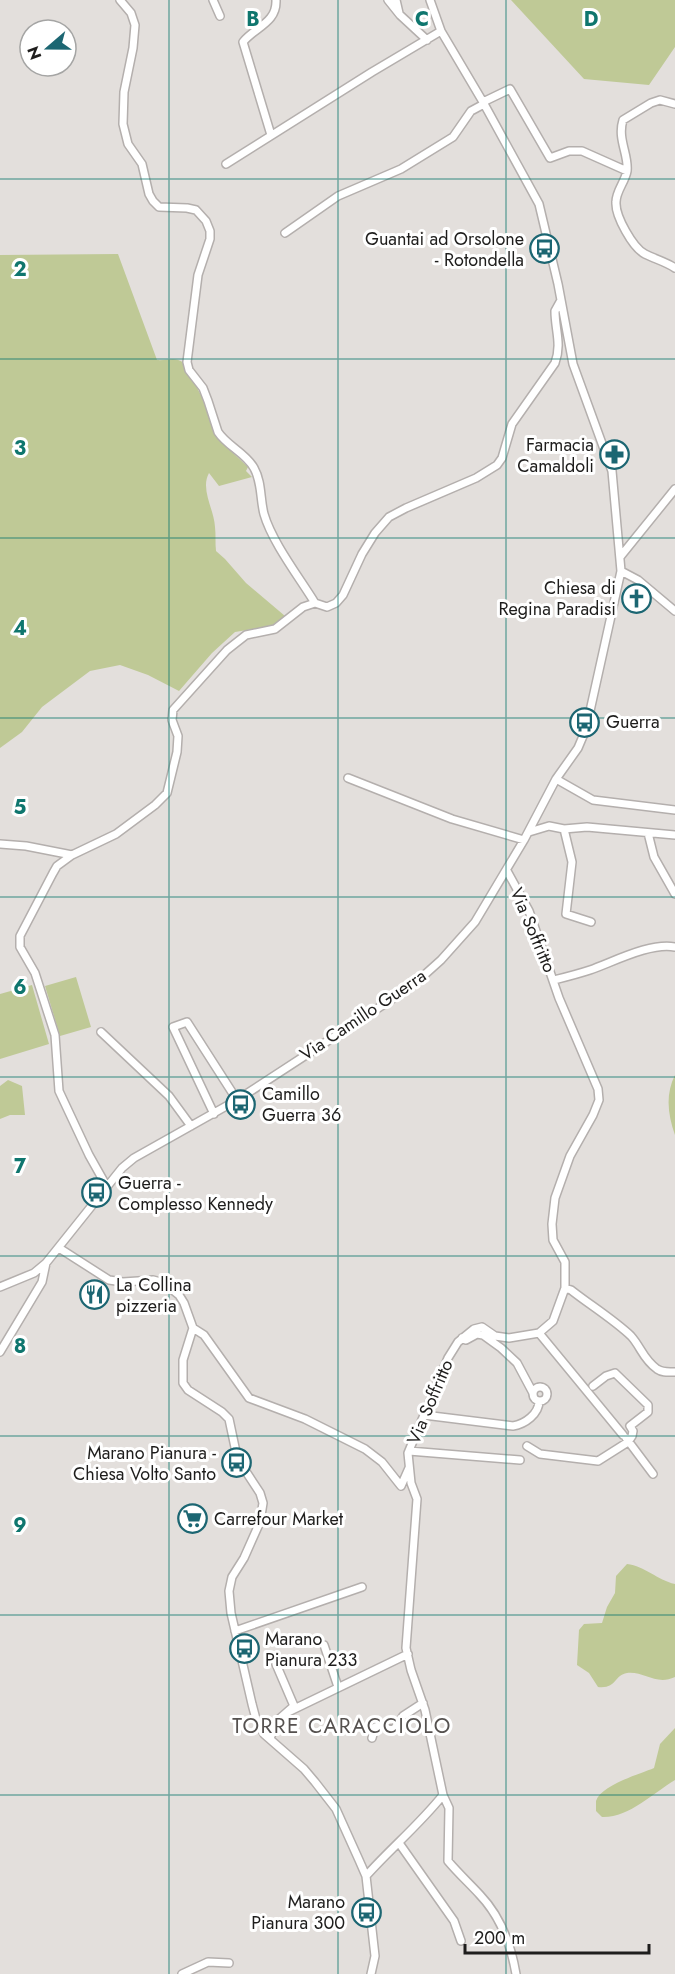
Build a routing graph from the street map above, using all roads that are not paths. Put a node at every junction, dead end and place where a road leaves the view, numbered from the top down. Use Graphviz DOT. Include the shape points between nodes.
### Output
graph roads {
  1 [pos="120,0"];
  2 [pos="213,0"];
  3 [pos="276,0"];
  4 [pos="388,0"];
  5 [pos="396,0"];
  6 [pos="430,0"];
  7 [pos="400,15"];
  8 [pos="220,16"];
  9 [pos="441,31"];
  10 [pos="427,39"];
  11 [pos="484,103"];
  12 [pos="675,104"];
  13 [pos="271,135"];
  14 [pos="226,164"];
  15 [pos="627,171"];
  16 [pos="285,233"];
  17 [pos="675,268"];
  18 [pos="560,302"];
  19 [pos="675,489"];
  20 [pos="620,557"];
  21 [pos="621,571"];
  22 [pos="315,603"];
  23 [pos="675,611"];
  24 [pos="348,778"];
  25 [pos="556,779"];
  26 [pos="675,810"];
  27 [pos="564,830"];
  28 [pos="529,832"];
  29 [pos="648,833"];
  30 [pos="675,835"];
  31 [pos="524,840"];
  32 [pos="0,844"];
  33 [pos="72,855"];
  34 [pos="507,871"];
  35 [pos="675,894"];
  36 [pos="591,922"];
  37 [pos="675,947"];
  38 [pos="554,980"];
  39 [pos="101,1032"];
  40 [pos="237,1100"];
  41 [pos="214,1114"];
  42 [pos="191,1126"];
  43 [pos="107,1186"];
  44 [pos="59,1248"];
  45 [pos="46,1263"];
  46 [pos="0,1287"];
  47 [pos="565,1287"];
  48 [pos="193,1328"];
  49 [pos="540,1333"];
  50 [pos="462,1338"];
  51 [pos="0,1352"];
  52 [pos="675,1372"];
  53 [pos="593,1386"];
  54 [pos="533,1393"];
  55 [pos="539,1401"];
  56 [pos="424,1415"];
  57 [pos="626,1438"];
  58 [pos="526,1446"];
  59 [pos="409,1451"];
  60 [pos="519,1460"];
  61 [pos="409,1468"];
  62 [pos="653,1474"];
  63 [pos="362,1587"];
  64 [pos="235,1631"];
  65 [pos="324,1645"];
  66 [pos="408,1654"];
  67 [pos="276,1664"];
  68 [pos="338,1686"];
  69 [pos="423,1703"];
  70 [pos="288,1712"];
  71 [pos="270,1738"];
  72 [pos="372,1738"];
  73 [pos="442,1795"];
  74 [pos="399,1843"];
  75 [pos="366,1876"];
  76 [pos="461,1941"];
  77 [pos="229,1963"];
  78 [pos="182,1974"];
  79 [pos="371,1974"];
  80 [pos="516,1974"];
  1 -- 22 [label="street" via="135,25 122,106 128,144 142,164 153,201 159,207 196,210 210,231 198,275 187,354 189,370 202,388 222,438 254,467 264,514"];
  2 -- 8 [label="street"];
  3 -- 13 [label="street" via="272,17 243,42"];
  4 -- 7 [label="street"];
  5 -- 7 [label="street"];
  6 -- 9 [label="street, Via Camillo Guerra"];
  7 -- 10 [label="street"];
  9 -- 10 [label="street"];
  9 -- 11 [label="street, Via Camillo Guerra"];
  10 -- 13 [label="street"];
  11 -- 15 [label="street" via="510,89 550,158 569,151 582,152"];
  11 -- 16 [label="street" via="471,111 453,137 401,169 338,196"];
  11 -- 18 [label="street, Via Camillo Guerra" via="539,204"];
  12 -- 15 [label="street" via="660,100 623,120 621,137"];
  13 -- 14 [label="street"];
  15 -- 17 [label="street" via="616,201 620,219 635,246"];
  18 -- 20 [label="street, Via Camillo Guerra" via="573,364 612,471"];
  18 -- 22 [label="street" via="555,311 560,343 555,363 512,424 497,465 477,478 389,517 362,554 343,595 327,607"];
  19 -- 20 [label="street"];
  20 -- 21 [label="street, Via Camillo Guerra"];
  21 -- 23 [label="street"];
  21 -- 25 [label="street, Via Camillo Guerra" via="586,729"];
  22 -- 33 [label="street" via="295,612 275,629 246,635 226,650 173,710 177,752 167,793 116,834"];
  24 -- 31 [label="street" via="452,819"];
  25 -- 26 [label="street" via="593,800"];
  25 -- 28 [label="street, Via Camillo Guerra"];
  27 -- 28 [label="street" via="549,826"];
  27 -- 29 [label="street" via="587,827"];
  27 -- 36 [label="street" via="572,862 566,914"];
  28 -- 31 [label="street, Via Camillo Guerra"];
  29 -- 30 [label="street"];
  29 -- 35 [label="street" via="654,857"];
  31 -- 34 [label="street, Via Camillo Guerra"];
  32 -- 33 [label="street"];
  33 -- 43 [label="street" via="57,866 19,941 35,973 55,1035 59,1091"];
  34 -- 38 [label="street, Via Soffritto" via="529,911"];
  34 -- 40 [label="street, Via Camillo Guerra" via="475,922 412,986"];
  37 -- 38 [label="street" via="633,953"];
  38 -- 47 [label="street, Via Soffritto" via="599,1100 570,1156 555,1198 553,1240 565,1262"];
  39 -- 42 [label="street" via="169,1096"];
  40 -- 41 [label="street, Via Camillo Guerra"];
  40 -- 41 [label="street" via="187,1022 173,1027"];
  41 -- 42 [label="street, Via Camillo Guerra"];
  42 -- 43 [label="street, Via Camillo Guerra" via="133,1159"];
  43 -- 44 [label="street, Via Camillo Guerra"];
  44 -- 45 [label="street, Via Camillo Guerra"];
  44 -- 48 [label="street" via="109,1280 164,1282 179,1295"];
  45 -- 46 [label="street" via="34,1273"];
  45 -- 51 [label="street" via="42,1282"];
  47 -- 49 [label="street, Via Soffritto" via="553,1321"];
  47 -- 52 [label="street" via="624,1330 659,1370"];
  48 -- 61 [label="street" via="204,1335 249,1398 305,1419 365,1449 382,1462 401,1486"];
  48 -- 64 [label="street" via="183,1360 183,1383 229,1419 236,1452 263,1503 260,1522 230,1582"];
  49 -- 50 [label="street, Via Soffritto" via="502,1338 478,1328"];
  49 -- 57 [label="street"];
  50 -- 54 [label="street" via="483,1335 495,1344 517,1363"];
  50 -- 56 [label="street, Via Soffritto" via="448,1358"];
  53 -- 57 [label="street" via="615,1373 648,1406 648,1412 630,1426 632,1436"];
  54 -- 55 [label="street"];
  54 -- 55 [label="street" via="539,1388 545,1390 545,1398"];
  55 -- 56 [label="street" via="534,1414 513,1426"];
  56 -- 59 [label="street, Via Soffritto"];
  57 -- 58 [label="street" via="603,1458 592,1461 540,1454"];
  57 -- 62 [label="street"];
  59 -- 60 [label="street"];
  59 -- 61 [label="street, Via Soffritto"];
  61 -- 66 [label="street, Via Soffritto" via="417,1499"];
  63 -- 64 [label="street"];
  64 -- 71 [label="street" via="256,1719"];
  65 -- 68 [label="street"];
  66 -- 68 [label="street"];
  66 -- 69 [label="street, Via Soffritto"];
  67 -- 70 [label="street" via="294,1706"];
  68 -- 70 [label="street"];
  69 -- 72 [label="street" via="403,1716 395,1728 375,1727"];
  69 -- 73 [label="street, Via Soffritto"];
  70 -- 71 [label="street" via="278,1720"];
  71 -- 75 [label="street" via="310,1775 336,1809"];
  73 -- 74 [label="street"];
  73 -- 80 [label="street, Via Soffritto" via="449,1808 448,1861 497,1918 512,1951"];
  74 -- 75 [label="street"];
  74 -- 76 [label="street" via="454,1921"];
  75 -- 79 [label="street" via="375,1956"];
  77 -- 78 [label="street" via="208,1962"];
}
